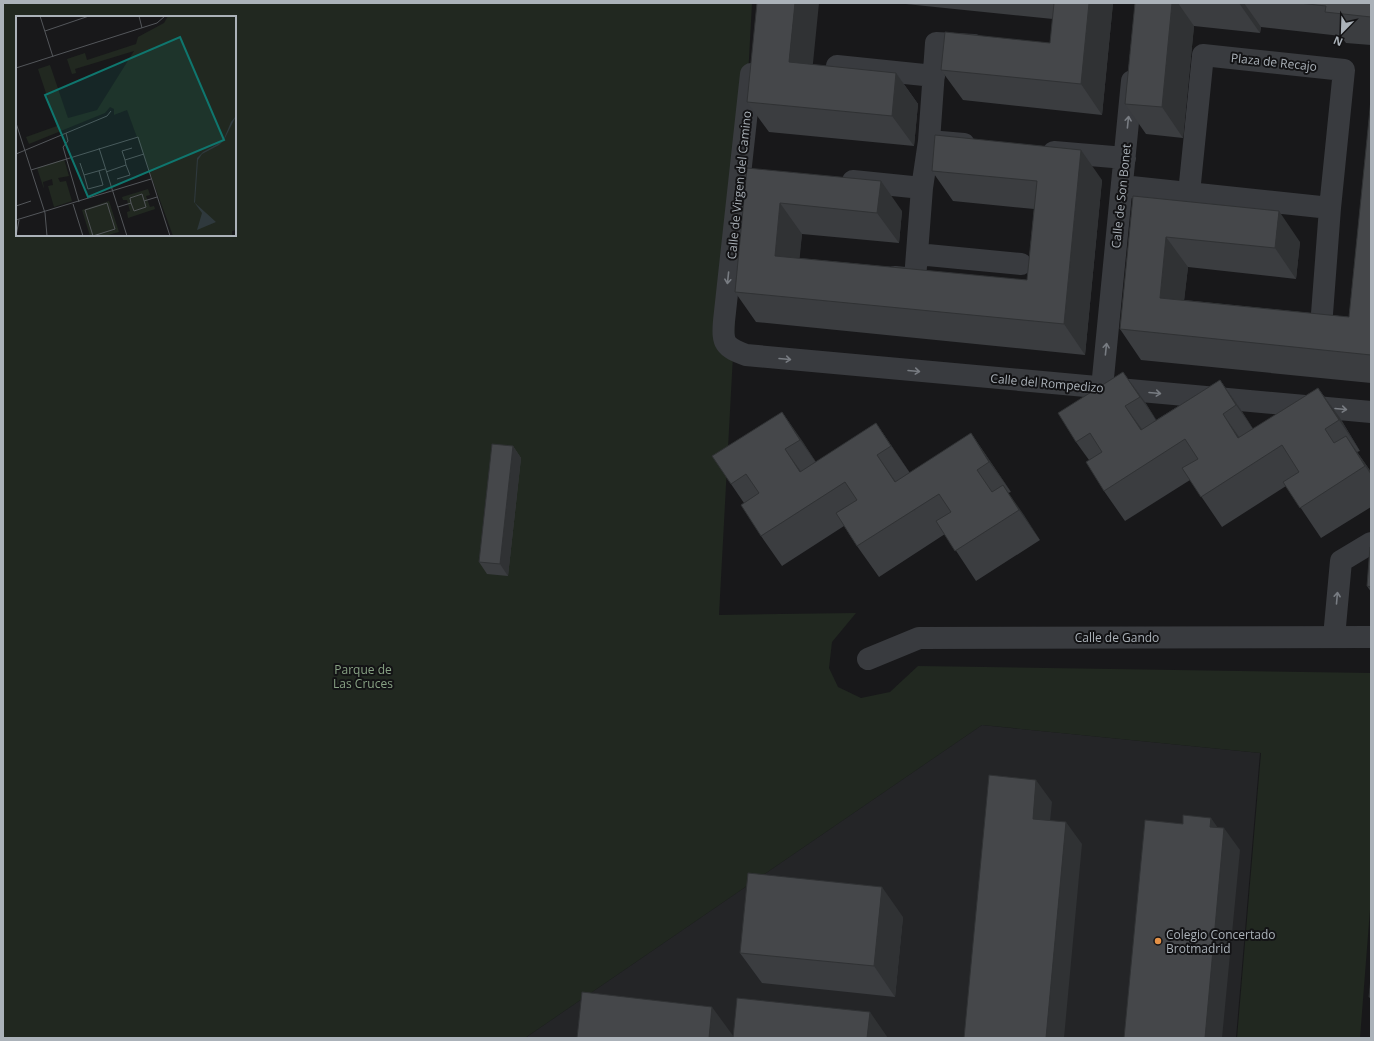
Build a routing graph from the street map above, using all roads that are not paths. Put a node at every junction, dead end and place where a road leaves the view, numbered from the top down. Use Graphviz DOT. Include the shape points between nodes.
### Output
graph roads {
  1 [pos="997,47"];
  2 [pos="753,58"];
  3 [pos="1134,65"];
  4 [pos="837,66"];
  5 [pos="934,76"];
  6 [pos="929,141"];
  7 [pos="985,146"];
  8 [pos="1032,150"];
  9 [pos="1125,158"];
  10 [pos="740,169"];
  11 [pos="763,172"];
  12 [pos="831,179"];
  13 [pos="1122,186"];
  14 [pos="922,188"];
  15 [pos="1189,193"];
  16 [pos="1330,208"];
  17 [pos="916,254"];
  18 [pos="1021,264"];
  19 [pos="876,275"];
  20 [pos="1321,327"];
  21 [pos="746,355"];
  22 [pos="1102,388"];
  23 [pos="1371,412"];
  24 [pos="1371,543"];
  25 [pos="1334,637"];
  26 [pos="1371,637"];
  27 [pos="868,659"];
  1 -- 5 [label="street" via="936,43"];
  2 -- 10 [label="street, Calle de Virgen del Camino"];
  9 -- 3 [label="street, Calle de Son Bonet, one-way"];
  4 -- 5 [label="street"];
  5 -- 6 [label="street"];
  6 -- 7 [label="street"];
  6 -- 14 [label="street"];
  8 -- 9 [label="street"];
  9 -- 13 [label="street, Calle de Son Bonet"];
  10 -- 11 [label="street"];
  10 -- 21 [label="street, Calle de Virgen del Camino, one-way" via="723,336 732,350"];
  12 -- 14 [label="street"];
  13 -- 15 [label="street"];
  22 -- 13 [label="street, Calle de Son Bonet, one-way"];
  14 -- 17 [label="street"];
  15 -- 16 [label="street"];
  15 -- 16 [label="street, Plaza de Recajo" via="1203,55 1344,70"];
  16 -- 20 [label="street, Plaza de Recajo"];
  17 -- 18 [label="street"];
  17 -- 19 [label="street" via="915,279"];
  21 -- 22 [label="street, Calle del Rompedizo, one-way"];
  22 -- 23 [label="street, Calle del Rompedizo, one-way"];
  25 -- 24 [label="street, one-way" via="1341,561"];
  25 -- 26 [label="street, Calle de Gando"];
  25 -- 27 [label="street, Calle de Gando" via="919,638"];
}
